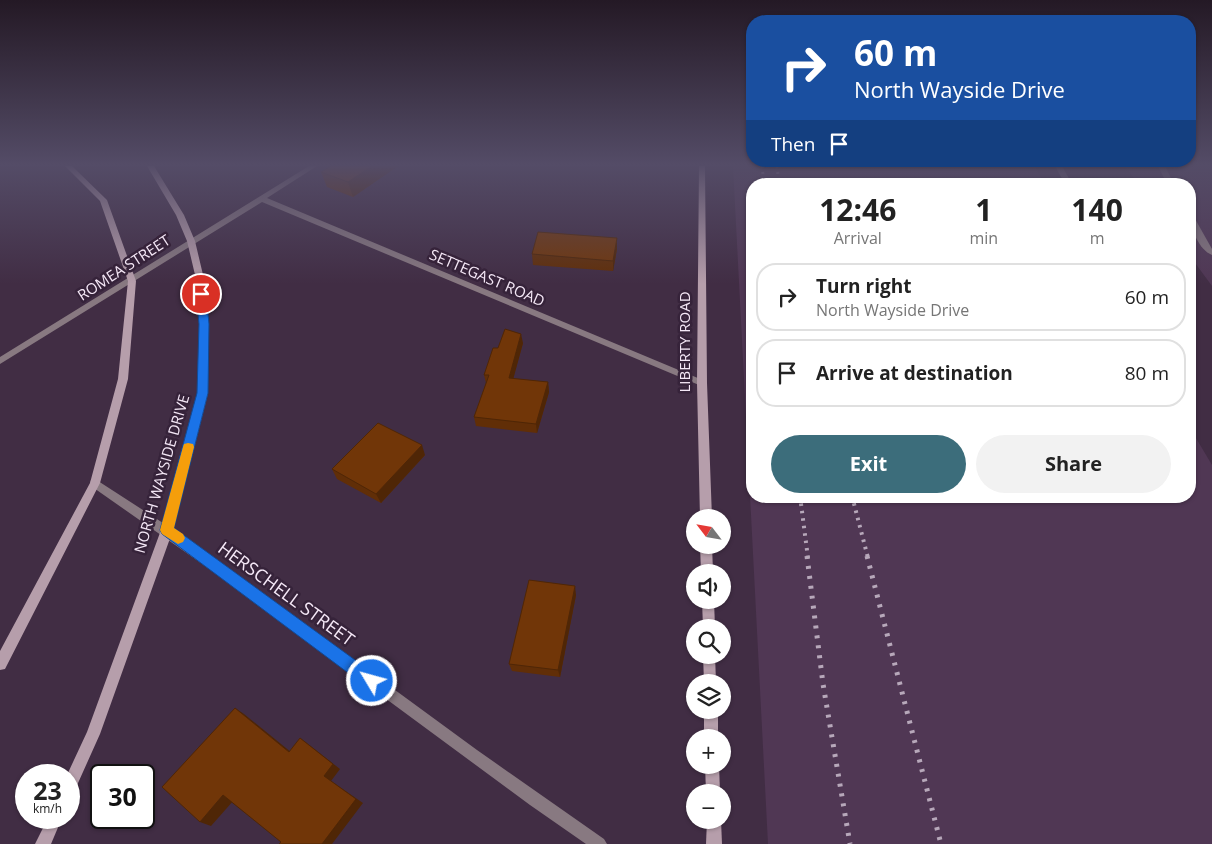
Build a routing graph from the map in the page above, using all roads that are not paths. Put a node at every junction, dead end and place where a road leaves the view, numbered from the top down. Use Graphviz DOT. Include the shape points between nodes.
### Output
graph roads {
  1 [pos="105,205"];
  2 [pos="174,205"];
  3 [pos="251,205"];
  4 [pos="277,205"];
  5 [pos="702,205"];
  6 [pos="1196,230"];
  7 [pos="191,241"];
  8 [pos="1212,253"];
  9 [pos="132,281"];
  10 [pos="0,361"];
  11 [pos="702,383"];
  12 [pos="95,483"];
  13 [pos="706,509"];
  14 [pos="167,530"];
  15 [pos="0,664"];
  16 [pos="79,764"];
  17 [pos="50,829"];
  18 [pos="714,829"];
  19 [pos="43,844"];
  20 [pos="599,844"];
  21 [pos="714,844"];
  1 -- 9 [label="main road"];
  2 -- 7 [label="main road, NORTH WAYSIDE DRIVE"];
  3 -- 7 [label="street, ROMEA STREET"];
  4 -- 11 [label="street, SETTEGAST ROAD"];
  5 -- 11 [label="main road, LIBERTY ROAD"];
  6 -- 8 [label="street"];
  7 -- 9 [label="street, ROMEA STREET"];
  7 -- 14 [label="main road, NORTH WAYSIDE DRIVE" via="200,278 204,324 203,393"];
  9 -- 10 [label="street, ROMEA STREET"];
  9 -- 12 [label="main road" via="123,379"];
  11 -- 13 [label="main road, LIBERTY ROAD"];
  12 -- 14 [label="street, HERSCHELL STREET"];
  12 -- 15 [label="main road"];
  14 -- 16 [label="main road, NORTH WAYSIDE DRIVE"];
  14 -- 20 [label="street, HERSCHELL STREET" via="530,798"];
  17 -- 19 [label="main road"];
  18 -- 21 [label="main road"];
}
